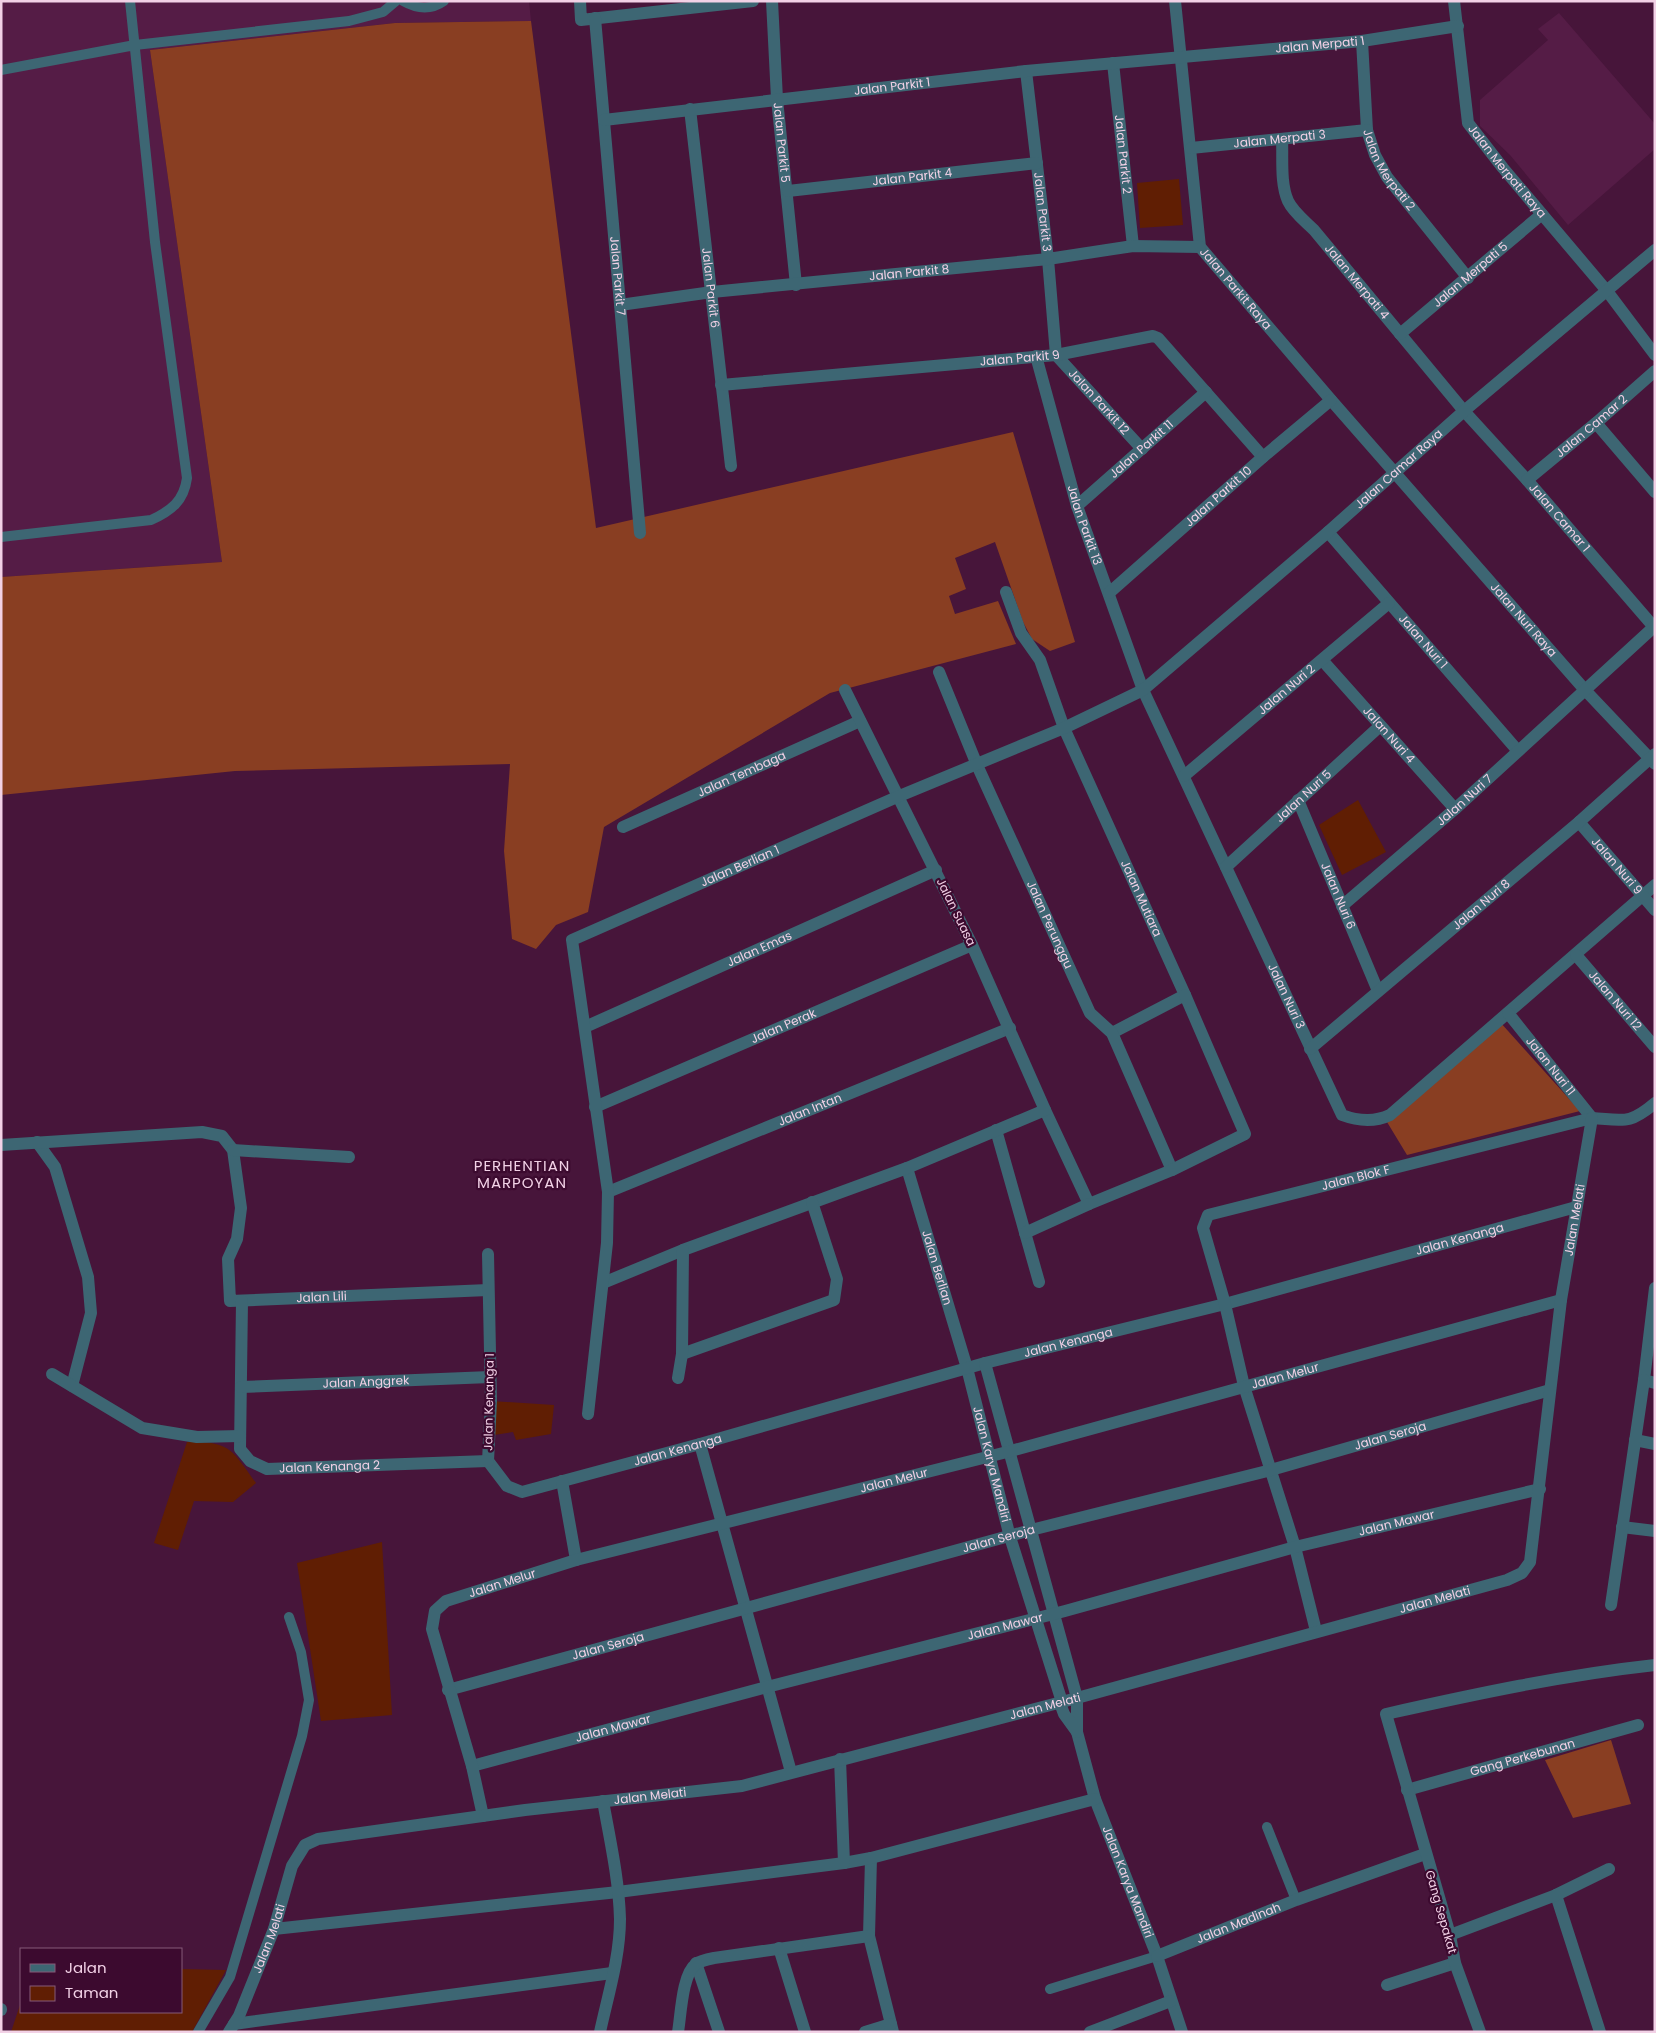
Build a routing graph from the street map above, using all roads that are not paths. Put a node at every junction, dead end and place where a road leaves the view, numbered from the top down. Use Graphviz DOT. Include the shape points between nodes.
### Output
graph roads {
  1 [pos="130,1"];
  2 [pos="396,1"];
  3 [pos="403,1"];
  4 [pos="444,1"];
  5 [pos="580,1"];
  6 [pos="753,1"];
  7 [pos="772,1"];
  8 [pos="1175,1"];
  9 [pos="1454,1"];
  10 [pos="595,18"];
  11 [pos="1458,26"];
  12 [pos="1362,41"];
  13 [pos="135,46"];
  14 [pos="1181,56"];
  15 [pos="1112,63"];
  16 [pos="1,70"];
  17 [pos="1026,71"];
  18 [pos="778,99"];
  19 [pos="690,109"];
  20 [pos="604,120"];
  21 [pos="1367,130"];
  22 [pos="1282,139"];
  23 [pos="1190,148"];
  24 [pos="1037,163"];
  25 [pos="788,192"];
  26 [pos="1542,214"];
  27 [pos="1132,246"];
  28 [pos="1200,247"];
  29 [pos="1655,250"];
  30 [pos="1048,259"];
  31 [pos="1468,278"];
  32 [pos="796,285"];
  33 [pos="1607,291"];
  34 [pos="712,292"];
  35 [pos="620,305"];
  36 [pos="1400,334"];
  37 [pos="1056,355"];
  38 [pos="1655,355"];
  39 [pos="1036,356"];
  40 [pos="1655,371"];
  41 [pos="721,386"];
  42 [pos="1206,392"];
  43 [pos="1331,400"];
  44 [pos="1464,411"];
  45 [pos="1596,423"];
  46 [pos="1142,449"];
  47 [pos="1263,457"];
  48 [pos="731,466"];
  49 [pos="1396,472"];
  50 [pos="1527,480"];
  51 [pos="1655,492"];
  52 [pos="1078,506"];
  53 [pos="1328,532"];
  54 [pos="640,533"];
  55 [pos="1,537"];
  56 [pos="1006,592"];
  57 [pos="1109,593"];
  58 [pos="1389,603"];
  59 [pos="1654,626"];
  60 [pos="1323,661"];
  61 [pos="939,672"];
  62 [pos="845,690"];
  63 [pos="1143,690"];
  64 [pos="1585,690"];
  65 [pos="860,721"];
  66 [pos="1380,726"];
  67 [pos="1064,728"];
  68 [pos="1518,751"];
  69 [pos="1653,759"];
  70 [pos="977,764"];
  71 [pos="1184,776"];
  72 [pos="897,797"];
  73 [pos="1298,800"];
  74 [pos="1455,810"];
  75 [pos="1579,822"];
  76 [pos="623,827"];
  77 [pos="1226,867"];
  78 [pos="936,870"];
  79 [pos="1655,884"];
  80 [pos="1642,895"];
  81 [pos="1342,906"];
  82 [pos="1655,910"];
  83 [pos="972,945"];
  84 [pos="1576,955"];
  85 [pos="1378,991"];
  86 [pos="1185,995"];
  87 [pos="1508,1013"];
  88 [pos="585,1027"];
  89 [pos="1010,1028"];
  90 [pos="1112,1033"];
  91 [pos="1655,1046"];
  92 [pos="1310,1049"];
  93 [pos="1655,1104"];
  94 [pos="595,1107"];
  95 [pos="1045,1110"];
  96 [pos="1592,1118"];
  97 [pos="996,1130"];
  98 [pos="37,1142"];
  99 [pos="1,1145"];
  100 [pos="233,1150"];
  101 [pos="350,1157"];
  102 [pos="907,1168"];
  103 [pos="1172,1170"];
  104 [pos="608,1192"];
  105 [pos="812,1202"];
  106 [pos="1089,1204"];
  107 [pos="1576,1207"];
  108 [pos="1025,1233"];
  109 [pos="682,1250"];
  110 [pos="488,1254"];
  111 [pos="1039,1282"];
  112 [pos="603,1283"];
  113 [pos="488,1290"];
  114 [pos="1655,1293"];
  115 [pos="1561,1300"];
  116 [pos="242,1301"];
  117 [pos="1225,1304"];
  118 [pos="682,1354"];
  119 [pos="985,1363"];
  120 [pos="966,1368"];
  121 [pos="52,1374"];
  122 [pos="490,1377"];
  123 [pos="678,1378"];
  124 [pos="1649,1382"];
  125 [pos="72,1386"];
  126 [pos="1244,1386"];
  127 [pos="241,1387"];
  128 [pos="1550,1390"];
  129 [pos="588,1414"];
  130 [pos="240,1436"];
  131 [pos="1635,1440"];
  132 [pos="700,1444"];
  133 [pos="1655,1444"];
  134 [pos="1011,1451"];
  135 [pos="989,1456"];
  136 [pos="488,1461"];
  137 [pos="1270,1470"];
  138 [pos="562,1481"];
  139 [pos="1540,1489"];
  140 [pos="722,1522"];
  141 [pos="1622,1527"];
  142 [pos="1031,1530"];
  143 [pos="1655,1531"];
  144 [pos="1010,1538"];
  145 [pos="1295,1547"];
  146 [pos="576,1560"];
  147 [pos="1611,1605"];
  148 [pos="745,1607"];
  149 [pos="1055,1613"];
  150 [pos="289,1617"];
  151 [pos="1036,1618"];
  152 [pos="1316,1631"];
  153 [pos="1655,1665"];
  154 [pos="767,1687"];
  155 [pos="448,1690"];
  156 [pos="1077,1698"];
  157 [pos="1061,1703"];
  158 [pos="1638,1725"];
  159 [pos="1077,1732"];
  160 [pos="840,1759"];
  161 [pos="472,1766"];
  162 [pos="791,1772"];
  163 [pos="1407,1790"];
  164 [pos="1095,1799"];
  165 [pos="603,1801"];
  166 [pos="483,1816"];
  167 [pos="1267,1827"];
  168 [pos="1425,1854"];
  169 [pos="871,1858"];
  170 [pos="844,1863"];
  171 [pos="1609,1869"];
  172 [pos="618,1892"];
  173 [pos="1556,1895"];
  174 [pos="1296,1900"];
  175 [pos="274,1929"];
  176 [pos="1450,1934"];
  177 [pos="869,1936"];
  178 [pos="780,1948"];
  179 [pos="1157,1956"];
  180 [pos="1455,1963"];
  181 [pos="696,1964"];
  182 [pos="612,1973"];
  183 [pos="1387,1985"];
  184 [pos="1050,1988"];
  185 [pos="1172,2001"];
  186 [pos="232,2028"];
  187 [pos="892,2028"];
  188 [pos="198,2032"];
  189 [pos="600,2032"];
  190 [pos="678,2032"];
  191 [pos="719,2032"];
  192 [pos="805,2032"];
  193 [pos="865,2032"];
  194 [pos="1090,2032"];
  195 [pos="1182,2032"];
  196 [pos="1480,2032"];
  197 [pos="1600,2032"];
  1 -- 13 [label="lane"];
  2 -- 13 [label="lane" via="383,12 349,21"];
  3 -- 4 [label="lane" via="419,9"];
  5 -- 10 [label="street" via="581,20"];
  6 -- 10 [label="street"];
  7 -- 18 [label="street, Jalan Parkit 5"];
  8 -- 14 [label="street, Jalan Parkit Raya"];
  9 -- 11 [label="street, Jalan Merpati Raya"];
  10 -- 20 [label="street, Jalan Parkit 7"];
  11 -- 12 [label="street, Jalan Merpati 1"];
  11 -- 26 [label="street, Jalan Merpati Raya" via="1468,123"];
  12 -- 14 [label="street, Jalan Merpati 1"];
  12 -- 21 [label="street, Jalan Merpati 2"];
  13 -- 16 [label="lane"];
  13 -- 55 [label="lane" via="155,242 187,478 185,492 166,514 151,520"];
  14 -- 15 [label="street, Jalan Parkit 1"];
  14 -- 23 [label="street, Jalan Parkit Raya"];
  15 -- 17 [label="street, Jalan Parkit 1"];
  15 -- 27 [label="street, Jalan Parkit 2"];
  17 -- 18 [label="street, Jalan Parkit 1"];
  17 -- 24 [label="street, Jalan Parkit 3"];
  18 -- 19 [label="street, Jalan Parkit 1"];
  18 -- 25 [label="street, Jalan Parkit 5"];
  19 -- 20 [label="street, Jalan Parkit 1"];
  19 -- 34 [label="street, Jalan Parkit 6"];
  20 -- 35 [label="street, Jalan Parkit 7"];
  21 -- 22 [label="street, Jalan Merpati 3"];
  21 -- 31 [label="street, Jalan Merpati 2" via="1387,177"];
  22 -- 23 [label="street, Jalan Merpati 3"];
  22 -- 36 [label="street, Jalan Merpati 4" via="1288,202"];
  23 -- 28 [label="street, Jalan Parkit Raya"];
  24 -- 25 [label="street, Jalan Parkit 4"];
  24 -- 30 [label="street, Jalan Parkit 3"];
  25 -- 32 [label="street, Jalan Parkit 5"];
  26 -- 31 [label="street, Jalan Merpati 5"];
  26 -- 33 [label="street, Jalan Merpati Raya"];
  27 -- 28 [label="street, Jalan Parkit 8"];
  27 -- 30 [label="street, Jalan Parkit 8"];
  28 -- 43 [label="street, Jalan Parkit Raya"];
  29 -- 33 [label="street, Jalan Camar Raya"];
  30 -- 32 [label="street, Jalan Parkit 8"];
  30 -- 37 [label="street, Jalan Parkit 3"];
  31 -- 36 [label="street, Jalan Merpati 5"];
  32 -- 34 [label="street, Jalan Parkit 8"];
  33 -- 38 [label="street, Jalan Merpati Raya"];
  33 -- 44 [label="street, Jalan Camar Raya"];
  34 -- 35 [label="street, Jalan Parkit 8"];
  34 -- 41 [label="street, Jalan Parkit 6"];
  35 -- 54 [label="street, Jalan Parkit 7"];
  36 -- 44 [label="street, Jalan Merpati 4"];
  37 -- 39 [label="street, Jalan Parkit 9"];
  37 -- 42 [label="street, Jalan Parkit 9" via="1156,337"];
  37 -- 46 [label="street, Jalan Parkit 12"];
  39 -- 41 [label="street, Jalan Parkit 9"];
  39 -- 52 [label="street, Jalan Parkit 13"];
  40 -- 45 [label="street, Jalan Camar 2"];
  41 -- 48 [label="street, Jalan Parkit 6"];
  42 -- 46 [label="street, Jalan Parkit 11"];
  42 -- 47 [label="street, Jalan Parkit 9"];
  43 -- 47 [label="street, Jalan Parkit 10"];
  43 -- 49 [label="street, Jalan Parkit Raya"];
  44 -- 49 [label="street, Jalan Camar Raya"];
  44 -- 50 [label="street, Jalan Camar 1"];
  45 -- 50 [label="street, Jalan Camar 2"];
  45 -- 51 [label="street"];
  46 -- 52 [label="street, Jalan Parkit 11"];
  47 -- 57 [label="street, Jalan Parkit 10"];
  49 -- 53 [label="street, Jalan Camar Raya"];
  49 -- 64 [label="street, Jalan Nuri Raya"];
  50 -- 59 [label="street, Jalan Camar 1"];
  52 -- 57 [label="street, Jalan Parkit 13"];
  53 -- 58 [label="street, Jalan Nuri 1"];
  53 -- 63 [label="street, Jalan Camar Raya"];
  56 -- 67 [label="street, Jalan Mutiara" via="1024,638 1040,660"];
  57 -- 63 [label="street, Jalan Parkit 13"];
  58 -- 60 [label="street, Jalan Nuri 2"];
  58 -- 68 [label="street, Jalan Nuri 1"];
  59 -- 64 [label="street, Jalan Nuri 7"];
  60 -- 66 [label="street, Jalan Nuri 4"];
  60 -- 71 [label="street, Jalan Nuri 2"];
  61 -- 70 [label="street, Jalan Perunggu"];
  62 -- 65 [label="street"];
  63 -- 67 [label="street, Jalan Berlian 1"];
  63 -- 71 [label="street, Jalan Nuri 3"];
  64 -- 68 [label="street, Jalan Nuri 7"];
  64 -- 69 [label="street, Jalan Nuri Raya"];
  65 -- 72 [label="street"];
  65 -- 76 [label="street, Jalan Tembaga"];
  66 -- 73 [label="street, Jalan Nuri 5"];
  66 -- 74 [label="street, Jalan Nuri 4"];
  67 -- 70 [label="street, Jalan Berlian 1"];
  67 -- 86 [label="street, Jalan Mutiara"];
  68 -- 74 [label="street, Jalan Nuri 7"];
  69 -- 75 [label="street, Jalan Nuri 8"];
  70 -- 72 [label="street, Jalan Berlian 1"];
  70 -- 90 [label="street, Jalan Perunggu" via="1090,1013"];
  71 -- 77 [label="street, Jalan Nuri 3"];
  72 -- 78 [label="street, Jalan Suasa"];
  72 -- 88 [label="street, Jalan Berlian 1" via="572,940"];
  73 -- 77 [label="street, Jalan Nuri 5"];
  73 -- 81 [label="street, Jalan Nuri 6"];
  74 -- 81 [label="street, Jalan Nuri 7"];
  75 -- 80 [label="street, Jalan Nuri 9"];
  75 -- 85 [label="street, Jalan Nuri 8"];
  77 -- 92 [label="street, Jalan Nuri 3"];
  78 -- 83 [label="street, Jalan Suasa"];
  78 -- 88 [label="street, Jalan Emas"];
  79 -- 80 [label="street"];
  80 -- 82 [label="street, Jalan Nuri 9"];
  80 -- 84 [label="street"];
  81 -- 85 [label="street, Jalan Nuri 6"];
  83 -- 89 [label="street, Jalan Suasa"];
  83 -- 94 [label="street, Jalan Perak"];
  84 -- 87 [label="street"];
  84 -- 91 [label="street, Jalan Nuri 12"];
  85 -- 92 [label="street, Jalan Nuri 8"];
  86 -- 90 [label="street"];
  86 -- 103 [label="street, Jalan Mutiara" via="1245,1134"];
  87 -- 92 [label="street, Jalan Nuri 3" via="1390,1115 1380,1120 1354,1120 1342,1115"];
  87 -- 96 [label="street, Jalan Nuri 11"];
  88 -- 94 [label="street, Jalan Berlian 1"];
  89 -- 95 [label="street, Jalan Suasa"];
  89 -- 104 [label="street, Jalan Intan"];
  90 -- 103 [label="street, Jalan Perunggu"];
  93 -- 96 [label="street" via="1629,1120"];
  94 -- 104 [label="street, Jalan Berlian 1"];
  95 -- 97 [label="street"];
  95 -- 106 [label="street, Jalan Suasa"];
  96 -- 107 [label="street, Jalan Melati"];
  96 -- 117 [label="street, Jalan Blok F" via="1208,1215 1202,1228"];
  97 -- 102 [label="street"];
  97 -- 108 [label="street"];
  98 -- 99 [label="street"];
  98 -- 100 [label="street" via="202,1132 222,1136"];
  98 -- 125 [label="street" via="55,1167 88,1277 90,1313"];
  100 -- 101 [label="street"];
  100 -- 116 [label="street" via="241,1208 237,1238 228,1259 230,1301"];
  102 -- 105 [label="street"];
  102 -- 120 [label="street, Jalan Berlian"];
  103 -- 106 [label="street"];
  104 -- 112 [label="street, Jalan Berlian 1" via="608,1243"];
  105 -- 109 [label="street"];
  105 -- 118 [label="street" via="836,1279 834,1300"];
  106 -- 108 [label="street"];
  107 -- 115 [label="street, Jalan Melati"];
  107 -- 117 [label="street, Jalan Kenanga"];
  108 -- 111 [label="street"];
  109 -- 112 [label="street"];
  109 -- 118 [label="street"];
  110 -- 113 [label="street, Jalan Kenanga 1"];
  112 -- 129 [label="street, Jalan Berlian 1"];
  113 -- 116 [label="street, Jalan Lili"];
  113 -- 122 [label="street, Jalan Kenanga 1"];
  114 -- 124 [label="street"];
  115 -- 126 [label="street, Jalan Melur"];
  115 -- 128 [label="street, Jalan Melati"];
  116 -- 127 [label="street"];
  117 -- 119 [label="street, Jalan Kenanga"];
  117 -- 126 [label="street"];
  118 -- 123 [label="street"];
  119 -- 120 [label="street, Jalan Kenanga"];
  119 -- 134 [label="street"];
  120 -- 132 [label="street, Jalan Kenanga"];
  120 -- 135 [label="street, Jalan Karya Mandiri"];
  121 -- 125 [label="street"];
  122 -- 127 [label="street, Jalan Anggrek"];
  122 -- 136 [label="street, Jalan Kenanga 1"];
  124 -- 131 [label="street"];
  125 -- 130 [label="street" via="142,1428 197,1437"];
  126 -- 134 [label="street, Jalan Melur"];
  126 -- 137 [label="street"];
  127 -- 130 [label="street, Jalan Kenanga 2"];
  128 -- 137 [label="street, Jalan Seroja"];
  128 -- 139 [label="street, Jalan Melati"];
  130 -- 136 [label="street, Jalan Kenanga 2" via="240,1449 250,1461 267,1468"];
  131 -- 133 [label="street"];
  131 -- 141 [label="street"];
  132 -- 138 [label="street, Jalan Kenanga"];
  132 -- 140 [label="street"];
  134 -- 135 [label="street, Jalan Melur"];
  134 -- 142 [label="street"];
  135 -- 140 [label="street, Jalan Melur"];
  135 -- 144 [label="street, Jalan Karya Mandiri"];
  136 -- 138 [label="street, Jalan Kenanga 1" via="507,1486 522,1492"];
  137 -- 142 [label="street, Jalan Seroja"];
  137 -- 145 [label="street"];
  138 -- 146 [label="street"];
  139 -- 145 [label="street, Jalan Mawar"];
  139 -- 152 [label="street, Jalan Melati" via="1530,1562 1522,1573 1507,1580"];
  140 -- 146 [label="street, Jalan Melur"];
  140 -- 148 [label="street"];
  141 -- 143 [label="street"];
  141 -- 147 [label="street"];
  142 -- 144 [label="street, Jalan Seroja"];
  142 -- 149 [label="street"];
  144 -- 148 [label="street, Jalan Seroja"];
  144 -- 151 [label="street, Jalan Karya Mandiri"];
  145 -- 149 [label="street, Jalan Mawar"];
  145 -- 152 [label="street"];
  146 -- 155 [label="street, Jalan Melur" via="446,1601 435,1611 432,1629"];
  148 -- 154 [label="street"];
  148 -- 155 [label="street, Jalan Seroja"];
  149 -- 151 [label="street, Jalan Mawar"];
  149 -- 156 [label="street"];
  150 -- 188 [label="lane" via="301,1652 309,1700 302,1736 230,1977"];
  151 -- 154 [label="street, Jalan Mawar"];
  151 -- 157 [label="street, Jalan Karya Mandiri"];
  152 -- 156 [label="street, Jalan Melati"];
  153 -- 163 [label="street, Gang Sepakat" via="1490,1691 1386,1714"];
  154 -- 161 [label="street, Jalan Mawar"];
  154 -- 162 [label="street"];
  155 -- 161 [label="street, Jalan Melur"];
  156 -- 157 [label="street, Jalan Melati"];
  156 -- 159 [label="street"];
  157 -- 159 [label="street, Jalan Karya Mandiri" via="1064,1714"];
  157 -- 160 [label="street, Jalan Melati"];
  158 -- 163 [label="street, Gang Perkebunan"];
  159 -- 164 [label="street, Jalan Karya Mandiri"];
  160 -- 162 [label="street, Jalan Melati"];
  160 -- 170 [label="street"];
  161 -- 166 [label="street, Jalan Melur"];
  162 -- 165 [label="street, Jalan Melati" via="742,1786"];
  163 -- 168 [label="street, Gang Sepakat"];
  164 -- 169 [label="street"];
  164 -- 179 [label="street, Jalan Karya Mandiri"];
  165 -- 166 [label="street, Jalan Melati"];
  165 -- 172 [label="street"];
  166 -- 175 [label="street, Jalan Melati" via="318,1839 305,1845 292,1866"];
  167 -- 174 [label="lane"];
  168 -- 174 [label="street, Jalan Madinah"];
  168 -- 176 [label="street, Gang Sepakat"];
  169 -- 170 [label="street"];
  169 -- 177 [label="street"];
  170 -- 172 [label="street"];
  171 -- 173 [label="street"];
  172 -- 175 [label="street"];
  172 -- 182 [label="street" via="620,1920"];
  173 -- 176 [label="street"];
  173 -- 197 [label="street"];
  174 -- 179 [label="street, Jalan Madinah"];
  175 -- 186 [label="street, Jalan Melati"];
  176 -- 180 [label="street, Gang Sepakat"];
  177 -- 178 [label="street"];
  177 -- 187 [label="street"];
  178 -- 181 [label="street" via="714,1958"];
  178 -- 192 [label="street"];
  179 -- 184 [label="lane, Jalan Madinah"];
  179 -- 185 [label="street, Jalan Karya Mandiri"];
  180 -- 183 [label="street"];
  180 -- 196 [label="street, Gang Sepakat"];
  181 -- 190 [label="street" via="685,1984"];
  181 -- 191 [label="street"];
  182 -- 186 [label="street"];
  182 -- 189 [label="street"];
  185 -- 194 [label="street"];
  185 -- 195 [label="street, Jalan Karya Mandiri"];
  187 -- 193 [label="street"];
}
